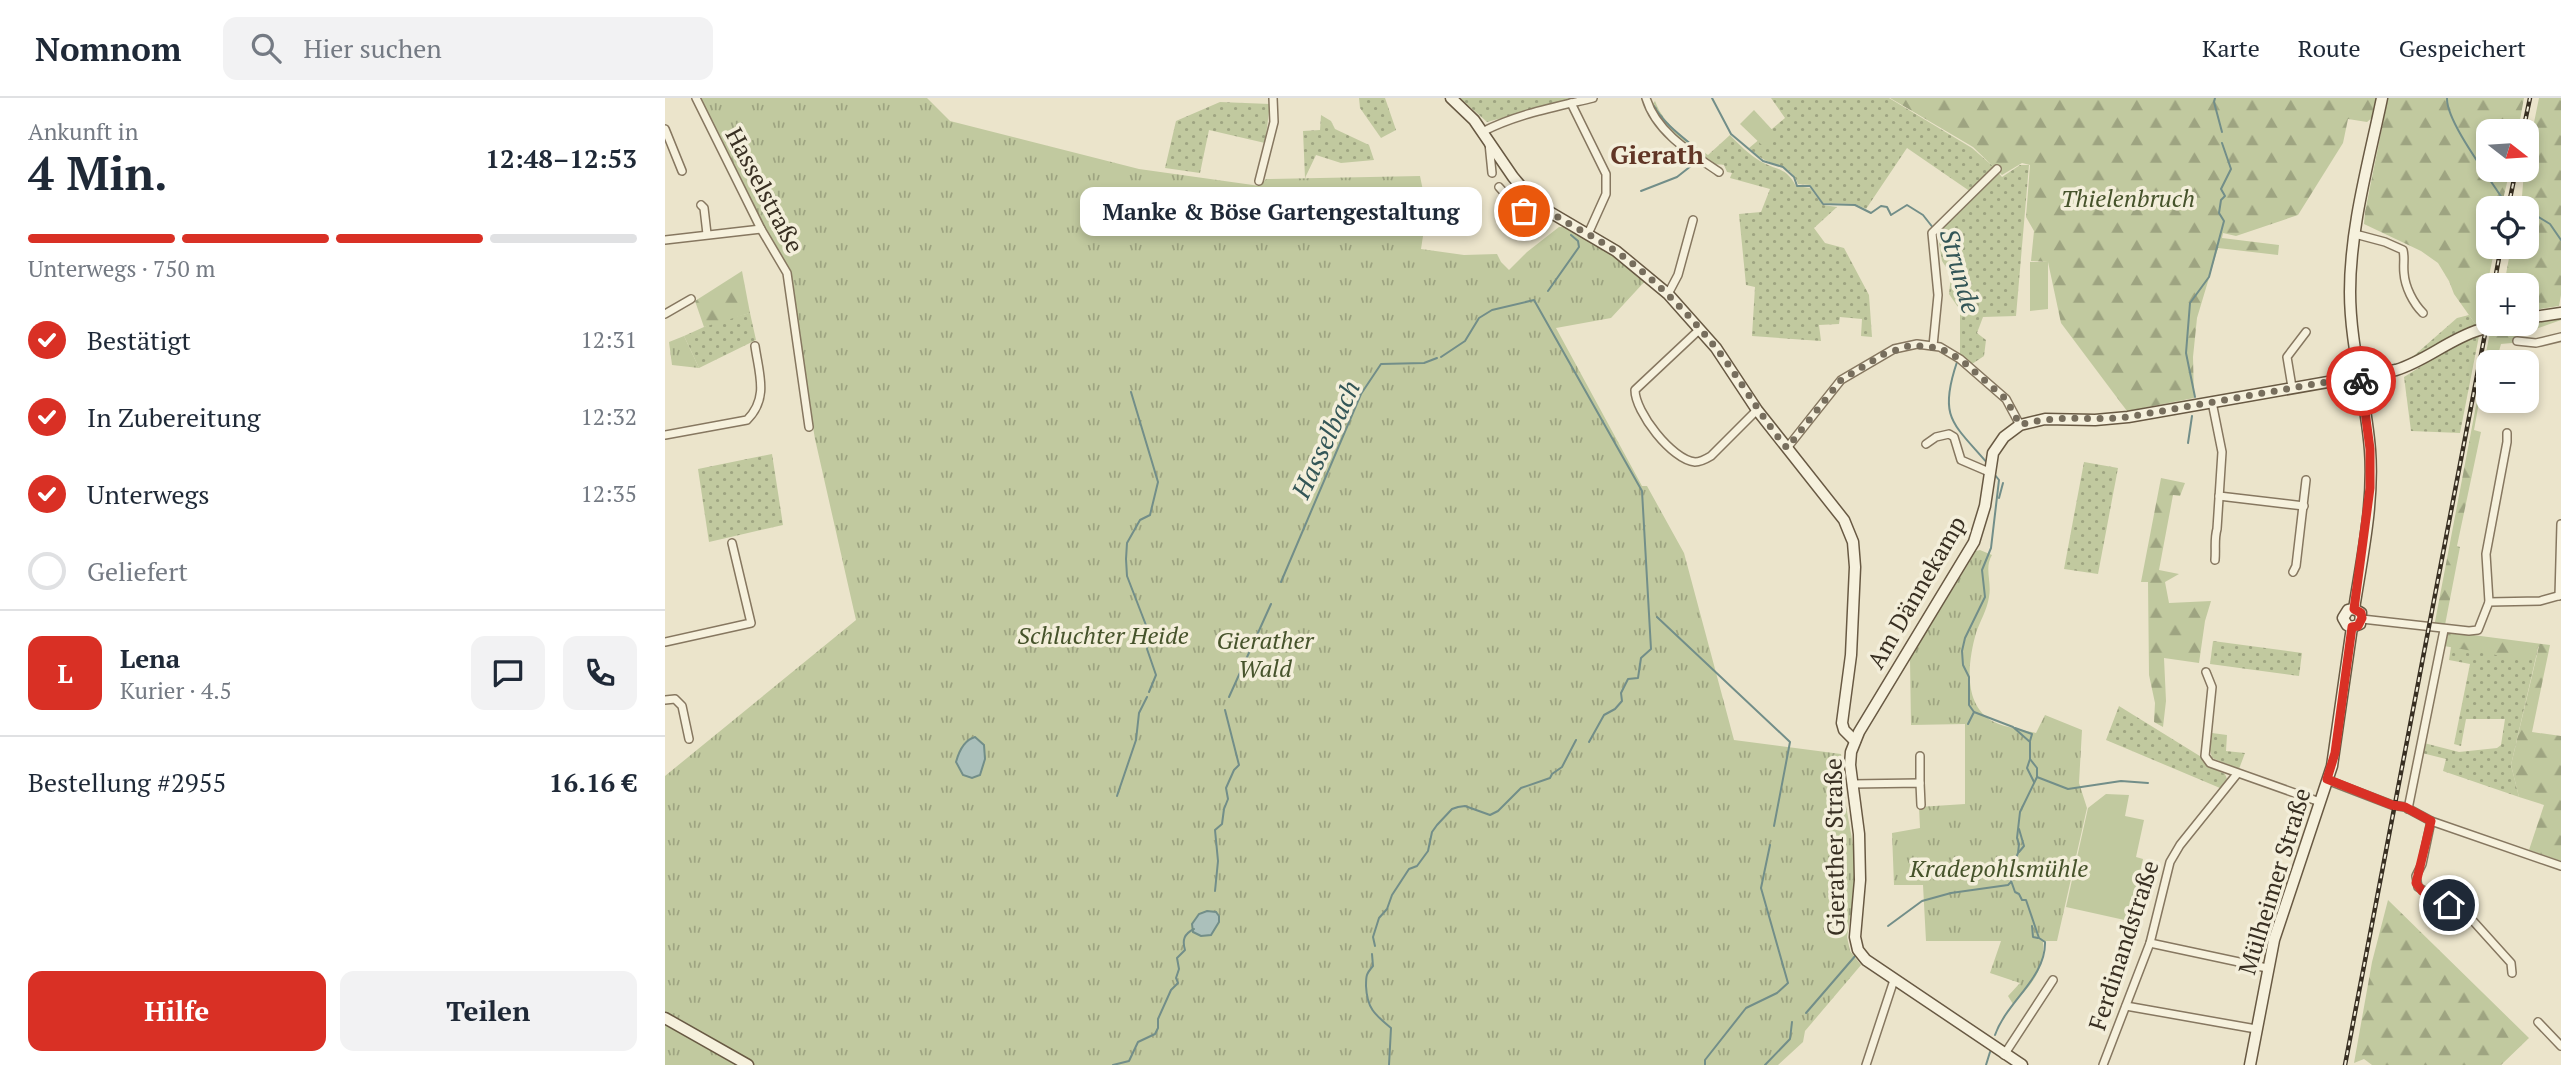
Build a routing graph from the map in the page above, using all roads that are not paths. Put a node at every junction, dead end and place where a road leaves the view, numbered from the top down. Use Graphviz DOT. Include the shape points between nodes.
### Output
graph roads {
  1 [pos="696,98"];
  2 [pos="1273,98"];
  3 [pos="1451,98"];
  4 [pos="1593,98"];
  5 [pos="1646,98"];
  6 [pos="2382,98"];
  7 [pos="1571,103"];
  8 [pos="665,129"];
  9 [pos="1482,132"];
  10 [pos="1489,142"];
  11 [pos="1997,169"];
  12 [pos="682,171"];
  13 [pos="1719,172"];
  14 [pos="1492,173"];
  15 [pos="1259,181"];
  16 [pos="1500,187"];
  17 [pos="701,205"];
  18 [pos="1548,211"];
  19 [pos="1693,220"];
  20 [pos="761,229"];
  21 [pos="707,234"];
  22 [pos="1588,234"];
  23 [pos="2355,234"];
  24 [pos="665,240"];
  25 [pos="1668,294"];
  26 [pos="691,299"];
  27 [pos="2423,313"];
  28 [pos="2561,313"];
  29 [pos="665,314"];
  30 [pos="2539,316"];
  31 [pos="1700,329"];
  32 [pos="2476,331"];
  33 [pos="2306,332"];
  34 [pos="2561,337"];
  35 [pos="2517,341"];
  36 [pos="755,346"];
  37 [pos="1933,346"];
  38 [pos="2360,376"];
  39 [pos="2292,387"];
  40 [pos="2212,402"];
  41 [pos="1757,410"];
  42 [pos="2020,425"];
  43 [pos="809,427"];
  44 [pos="2507,433"];
  45 [pos="665,435"];
  46 [pos="1926,444"];
  47 [pos="1787,448"];
  48 [pos="1990,468"];
  49 [pos="2307,481"];
  50 [pos="2219,496"];
  51 [pos="2304,506"];
  52 [pos="2561,524"];
  53 [pos="732,542"];
  54 [pos="2215,560"];
  55 [pos="2293,572"];
  56 [pos="2560,596"];
  57 [pos="2489,603"];
  58 [pos="2354,609"];
  59 [pos="2362,618"];
  60 [pos="2352,627"];
  61 [pos="2444,630"];
  62 [pos="665,642"];
  63 [pos="2206,672"];
  64 [pos="665,700"];
  65 [pos="689,739"];
  66 [pos="1855,741"];
  67 [pos="1920,756"];
  68 [pos="2237,774"];
  69 [pos="2327,779"];
  70 [pos="1920,783"];
  71 [pos="1851,784"];
  72 [pos="2320,802"];
  73 [pos="1921,805"];
  74 [pos="2408,809"];
  75 [pos="2431,821"];
  76 [pos="2561,866"];
  77 [pos="2150,943"];
  78 [pos="2267,968"];
  79 [pos="2512,973"];
  80 [pos="1894,980"];
  81 [pos="2053,980"];
  82 [pos="2126,1006"];
  83 [pos="665,1018"];
  84 [pos="2538,1022"];
  85 [pos="2256,1029"];
  86 [pos="2561,1046"];
  87 [pos="2004,1055"];
  88 [pos="748,1065"];
  89 [pos="1866,1065"];
  90 [pos="2022,1065"];
  91 [pos="2103,1065"];
  92 [pos="2250,1065"];
  1 -- 20 [label="street, Hasselstraße"];
  2 -- 15 [label="street" via="1274,122"];
  3 -- 9 [label="street, Gierather Straße"];
  4 -- 7 [label="street"];
  5 -- 13 [label="street" via="1668,133"];
  6 -- 23 [label="street"];
  7 -- 9 [label="street" via="1504,120"];
  7 -- 22 [label="street" via="1606,174 1606,194"];
  8 -- 12 [label="street"];
  9 -- 10 [label="street, Gierather Straße"];
  10 -- 14 [label="street, Gierather Straße"];
  10 -- 18 [label="street, Gierather Straße" via="1529,196"];
  11 -- 37 [label="street" via="1935,230 1938,295"];
  16 -- 18 [label="street, Gierather Straße" via="1524,211 1538,216"];
  17 -- 21 [label="street"];
  18 -- 22 [label="street, Gierather Straße"];
  19 -- 25 [label="street"];
  20 -- 21 [label="street"];
  20 -- 43 [label="street, Hasselstraße" via="787,273"];
  21 -- 24 [label="street"];
  22 -- 25 [label="street, Gierather Straße"];
  23 -- 27 [label="street" via="2403,250 2404,278"];
  23 -- 38 [label="street" via="2350,292"];
  25 -- 31 [label="street, Gierather Straße"];
  26 -- 29 [label="street"];
  28 -- 30 [label="street"];
  31 -- 41 [label="street, Gierather Straße"];
  31 -- 41 [label="street" via="1635,390 1638,406 1654,430 1671,450 1691,461 1703,461"];
  32 -- 38 [label="street, bridge" via="2419,362"];
  33 -- 39 [label="street" via="2287,357"];
  34 -- 35 [label="street" via="2536,343"];
  36 -- 45 [label="street" via="761,396 747,420"];
  37 -- 42 [label="street" via="1958,357 2006,399"];
  37 -- 47 [label="street" via="1894,349 1855,370 1834,386"];
  38 -- 39 [label="street"];
  38 -- 58 [label="street" via="2370,488"];
  39 -- 40 [label="street"];
  40 -- 42 [label="street" via="2128,417 2045,419"];
  40 -- 50 [label="street" via="2222,452"];
  41 -- 47 [label="street, Gierather Straße"];
  42 -- 48 [label="street, Am Dännekamp" via="1996,447"];
  44 -- 57 [label="street" via="2486,554"];
  46 -- 48 [label="street" via="1949,434 1959,458"];
  47 -- 66 [label="street, Gierather Straße" via="1844,520 1853,542 1854,613 1842,723"];
  48 -- 66 [label="street, Am Dännekamp" via="1974,542"];
  49 -- 51 [label="street"];
  50 -- 51 [label="street"];
  50 -- 54 [label="street"];
  51 -- 55 [label="street"];
  52 -- 56 [label="street"];
  53 -- 62 [label="street" via="751,623"];
  56 -- 57 [label="street"];
  57 -- 61 [label="street" via="2478,630"];
  58 -- 59 [label="street"];
  58 -- 60 [label="street" via="2343,618"];
  59 -- 60 [label="street"];
  59 -- 61 [label="street"];
  60 -- 69 [label="street, Mülheimer Straße" via="2335,753"];
  61 -- 74 [label="street"];
  63 -- 68 [label="street" via="2212,687 2205,756 2215,766"];
  64 -- 65 [label="street" via="675,699 682,706"];
  66 -- 71 [label="street, Gierather Straße"];
  67 -- 70 [label="street"];
  68 -- 72 [label="street"];
  68 -- 77 [label="street, Ferdinandstraße" via="2170,862"];
  69 -- 72 [label="street, Mülheimer Straße"];
  69 -- 74 [label="street"];
  70 -- 71 [label="street"];
  70 -- 73 [label="street"];
  71 -- 80 [label="street, Gierather Straße" via="1860,869 1854,937 1865,960"];
  72 -- 78 [label="street, Mülheimer Straße"];
  74 -- 75 [label="street"];
  75 -- 76 [label="street"];
  75 -- 79 [label="street" via="2416,876 2418,887 2474,922 2511,963"];
  77 -- 78 [label="street"];
  77 -- 82 [label="street, Ferdinandstraße"];
  78 -- 85 [label="street, Mülheimer Straße"];
  80 -- 87 [label="street, Gierather Straße"];
  80 -- 89 [label="street"];
  81 -- 87 [label="street"];
  82 -- 85 [label="street"];
  82 -- 91 [label="street, Ferdinandstraße"];
  83 -- 88 [label="street"];
  84 -- 86 [label="street"];
  85 -- 92 [label="street, Mülheimer Straße"];
  87 -- 90 [label="street, Gierather Straße"];
}
